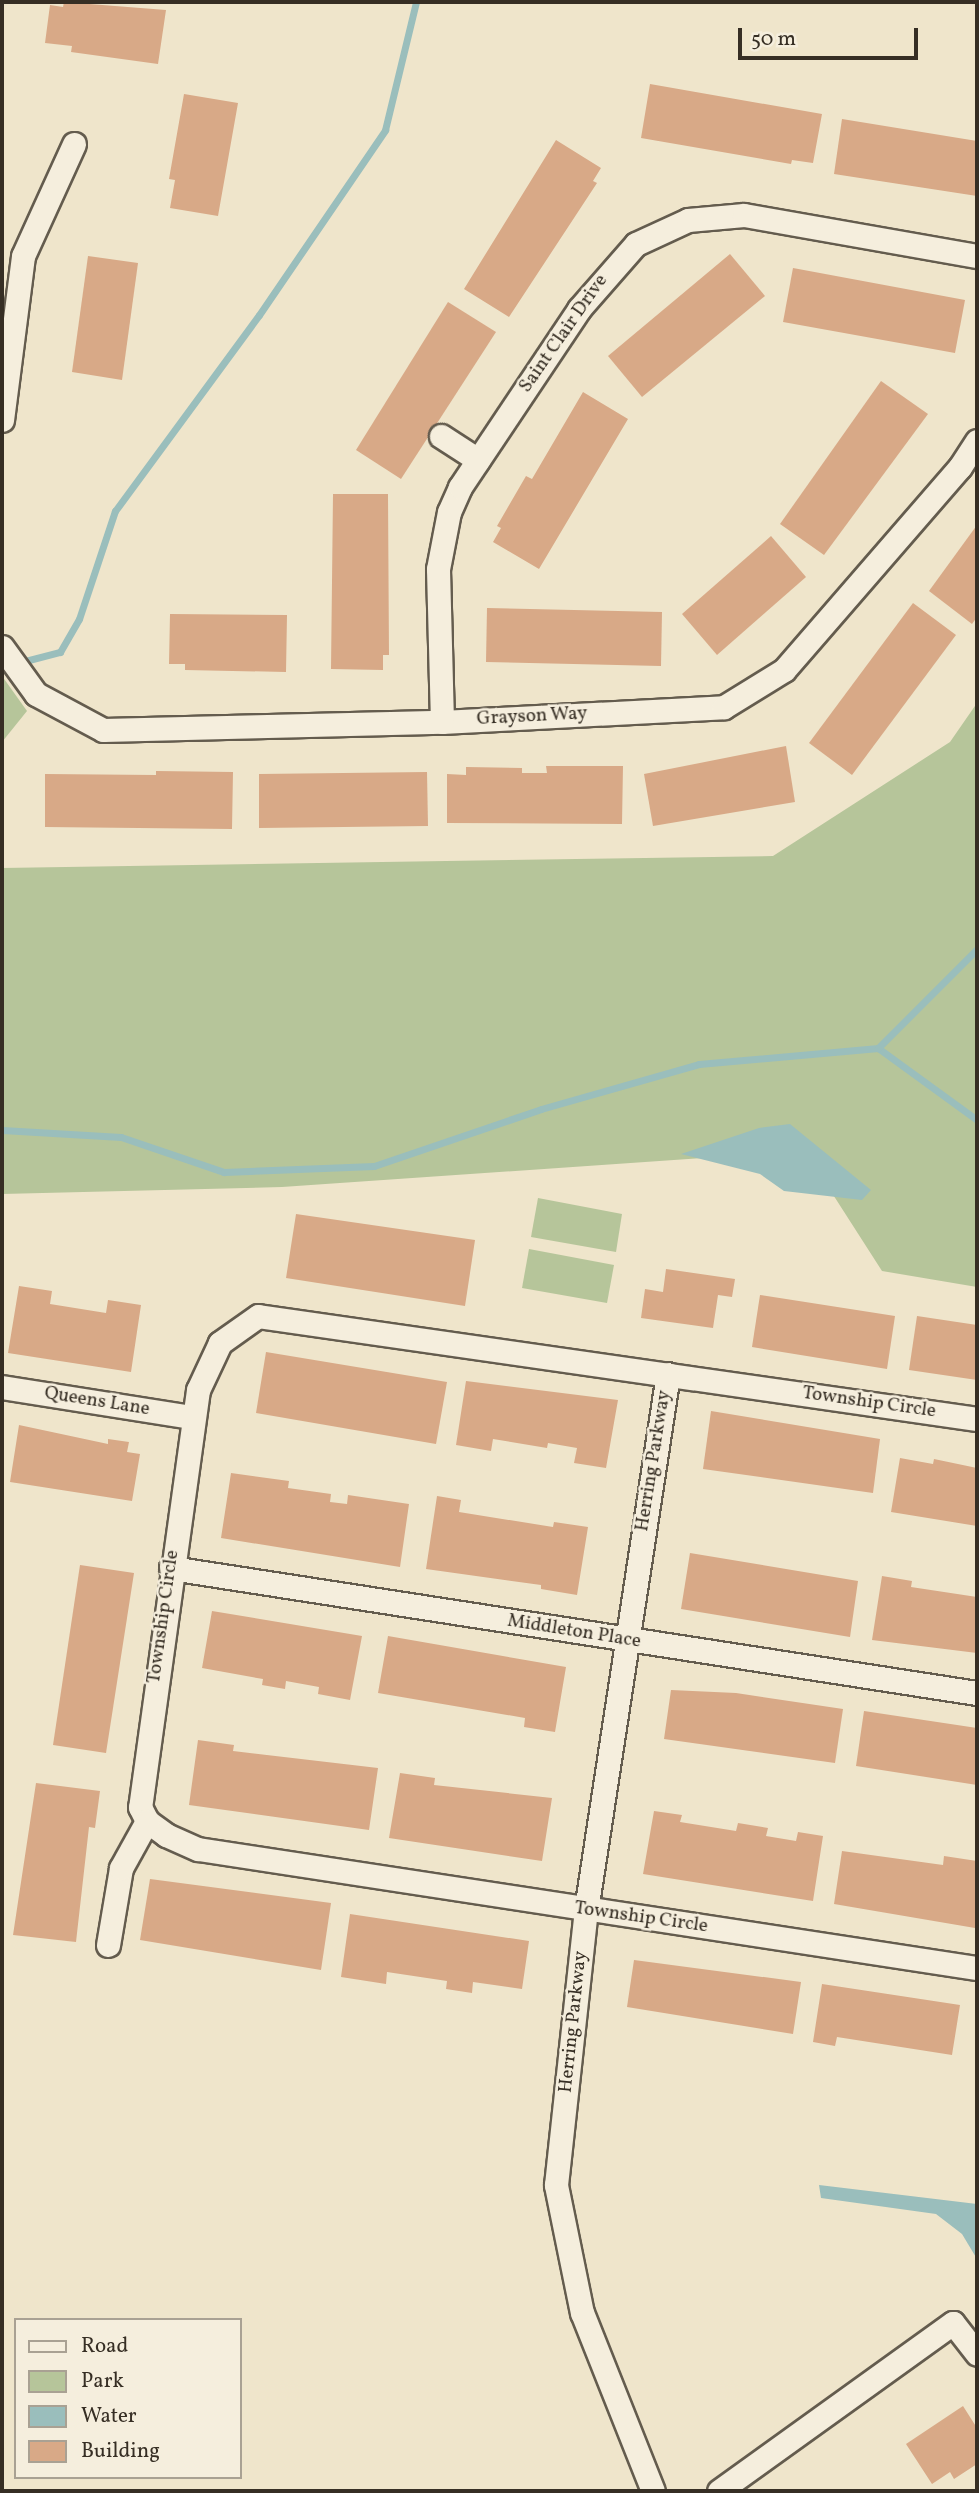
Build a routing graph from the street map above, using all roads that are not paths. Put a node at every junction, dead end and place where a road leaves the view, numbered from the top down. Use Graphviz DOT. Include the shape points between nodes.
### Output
graph roads {
  1 [pos="74,144"];
  2 [pos="977,256"];
  3 [pos="2,420"];
  4 [pos="441,436"];
  5 [pos="977,440"];
  6 [pos="478,460"];
  7 [pos="2,647"];
  8 [pos="442,722"];
  9 [pos="667,1374"];
  10 [pos="2,1387"];
  11 [pos="192,1417"];
  12 [pos="977,1419"];
  13 [pos="171,1569"];
  14 [pos="627,1640"];
  15 [pos="977,1693"];
  16 [pos="148,1821"];
  17 [pos="586,1910"];
  18 [pos="108,1945"];
  19 [pos="977,1968"];
  20 [pos="977,2354"];
  21 [pos="653,2491"];
  22 [pos="719,2491"];
  1 -- 3 [label="street" via="23,256"];
  2 -- 6 [label="street, Saint Clair Drive" via="744,215 715,215 661,229 636,244 596,285"];
  4 -- 6 [label="street"];
  5 -- 8 [label="street, Grayson Way" via="960,467 784,670 724,707"];
  6 -- 8 [label="street, Saint Clair Drive" via="460,487 441,542"];
  7 -- 8 [label="street, Grayson Way" via="36,694 103,730"];
  9 -- 11 [label="street, Township Circle" via="258,1317 220,1343 198,1390"];
  9 -- 12 [label="street, Township Circle"];
  9 -- 14 [label="street, Herring Parkway"];
  10 -- 11 [label="street, Queens Lane"];
  11 -- 13 [label="street, Township Circle"];
  13 -- 14 [label="street, Middleton Place"];
  13 -- 16 [label="street, Township Circle" via="144,1750 140,1807"];
  14 -- 15 [label="street, Middleton Place"];
  14 -- 17 [label="street, Herring Parkway"];
  16 -- 17 [label="street, Township Circle" via="198,1849"];
  16 -- 18 [label="street" via="121,1868"];
  17 -- 19 [label="street, Township Circle"];
  17 -- 21 [label="street, Herring Parkway" via="556,2185 582,2313"];
  20 -- 22 [label="street" via="953,2323"];
}
